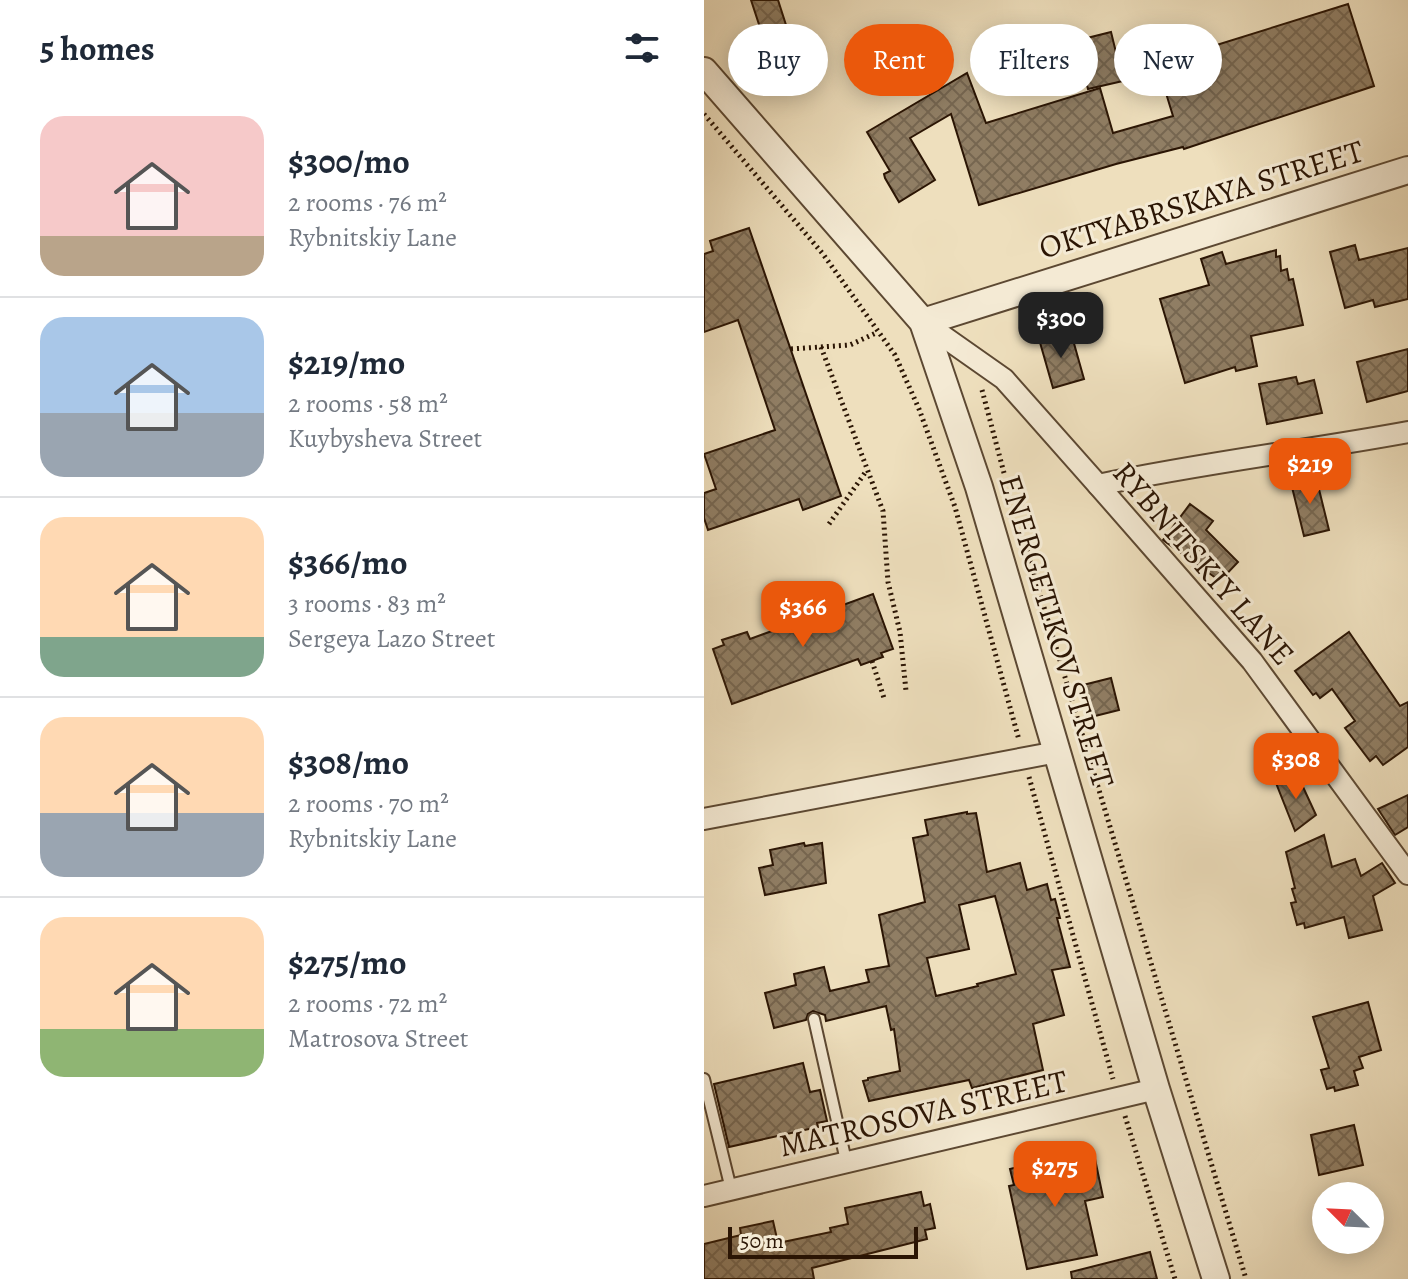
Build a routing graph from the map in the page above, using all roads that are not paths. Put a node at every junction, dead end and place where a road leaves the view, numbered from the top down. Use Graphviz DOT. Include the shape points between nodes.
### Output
graph roads {
  1 [pos="704,71"];
  2 [pos="1408,170"];
  3 [pos="923,322"];
  4 [pos="1408,432"];
  5 [pos="1098,485"];
  6 [pos="1057,752"];
  7 [pos="704,819"];
  8 [pos="1408,874"];
  9 [pos="814,1019"];
  10 [pos="704,1079"];
  11 [pos="1156,1089"];
  12 [pos="846,1161"];
  13 [pos="731,1189"];
  14 [pos="704,1196"];
  15 [pos="1216,1279"];
  1 -- 3 [label="street, ENERGETIKOV STREET"];
  2 -- 3 [label="street, OKTYABRSKAYA STREET"];
  3 -- 5 [label="street, RYBNITSKIY LANE" via="1004,379"];
  3 -- 6 [label="street, ENERGETIKOV STREET" via="979,487"];
  4 -- 5 [label="street"];
  5 -- 8 [label="street, RYBNITSKIY LANE" via="1252,661"];
  6 -- 7 [label="street"];
  6 -- 11 [label="street, ENERGETIKOV STREET"];
  9 -- 12 [label="lane"];
  10 -- 13 [label="lane"];
  11 -- 12 [label="street, MATROSOVA STREET"];
  11 -- 15 [label="street, ENERGETIKOV STREET"];
  12 -- 13 [label="street, MATROSOVA STREET"];
  13 -- 14 [label="street, MATROSOVA STREET"];
}
